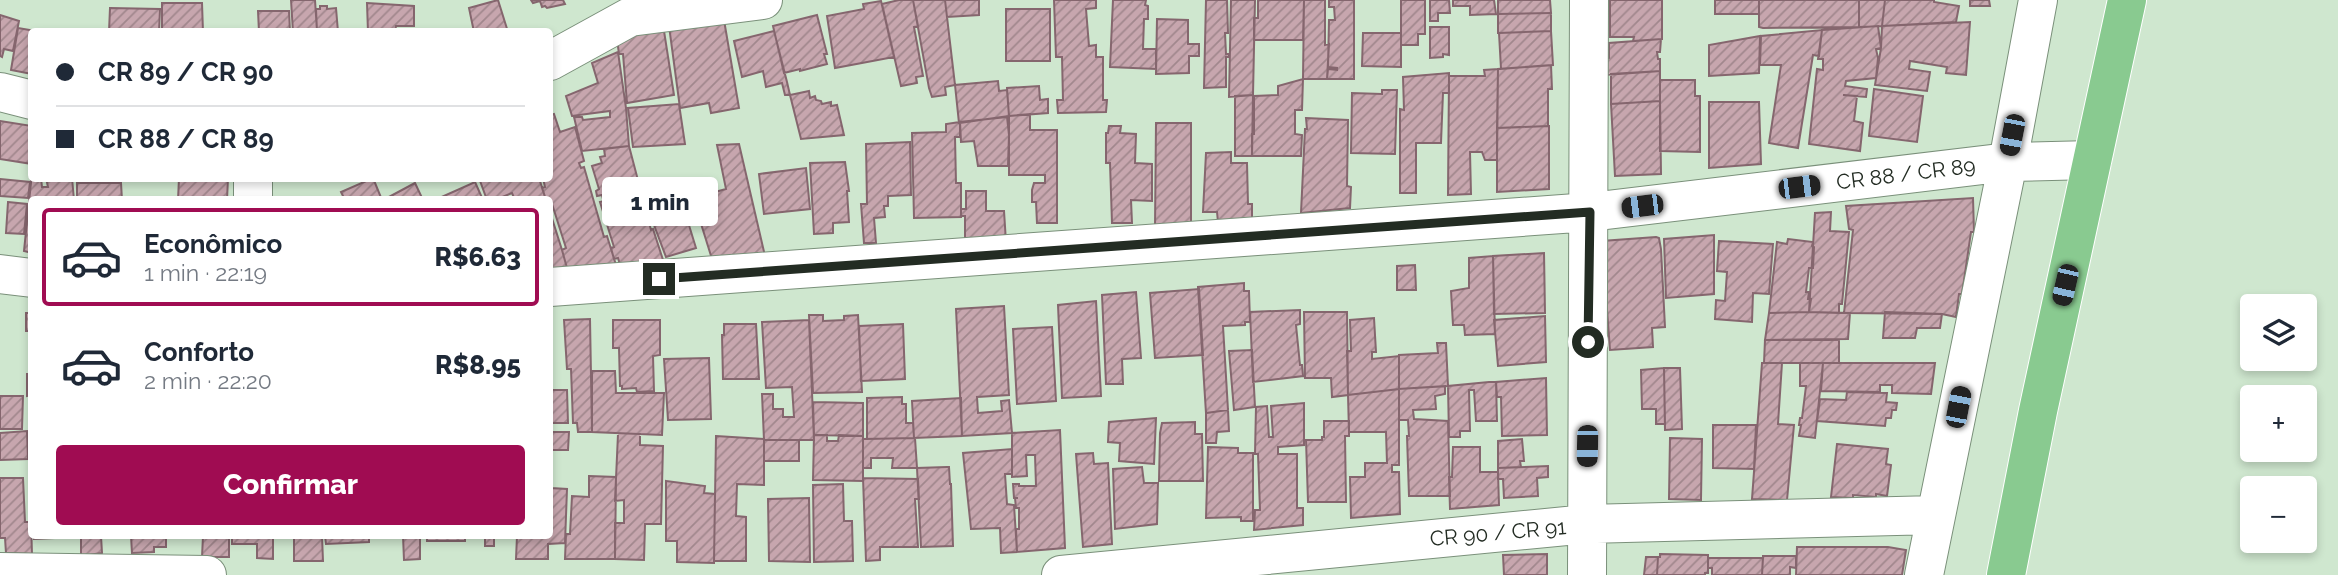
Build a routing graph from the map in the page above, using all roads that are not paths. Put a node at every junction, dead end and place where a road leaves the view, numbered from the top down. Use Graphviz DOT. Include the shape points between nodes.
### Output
graph roads {
  1 [pos="763,0"];
  2 [pos="1589,0"];
  3 [pos="2038,0"];
  4 [pos="2127,0"];
  5 [pos="553,59"];
  6 [pos="0,92"];
  7 [pos="28,99"];
  8 [pos="2092,160"];
  9 [pos="2007,162"];
  10 [pos="1590,212"];
  11 [pos="0,274"];
  12 [pos="28,278"];
  13 [pos="553,287"];
  14 [pos="1936,515"];
  15 [pos="1587,524"];
  16 [pos="0,572"];
  17 [pos="207,575"];
  18 [pos="1061,575"];
  19 [pos="1587,575"];
  20 [pos="1924,575"];
  21 [pos="2006,575"];
  1 -- 5 [label="street" via="630,17"];
  2 -- 10 [label="street"];
  3 -- 9 [label="street"];
  4 -- 8 [label="main road"];
  6 -- 7 [label="street"];
  8 -- 9 [label="street, CR 88 / CR 89"];
  8 -- 21 [label="main road"];
  9 -- 10 [label="street, CR 88 / CR 89"];
  9 -- 14 [label="street"];
  10 -- 13 [label="street, CR 88 / CR 89"];
  10 -- 15 [label="street"];
  11 -- 12 [label="street"];
  14 -- 15 [label="street, CR 90 / CR 91"];
  14 -- 20 [label="street"];
  15 -- 18 [label="street, CR 90 / CR 91"];
  15 -- 19 [label="street"];
  16 -- 17 [label="street"];
}
